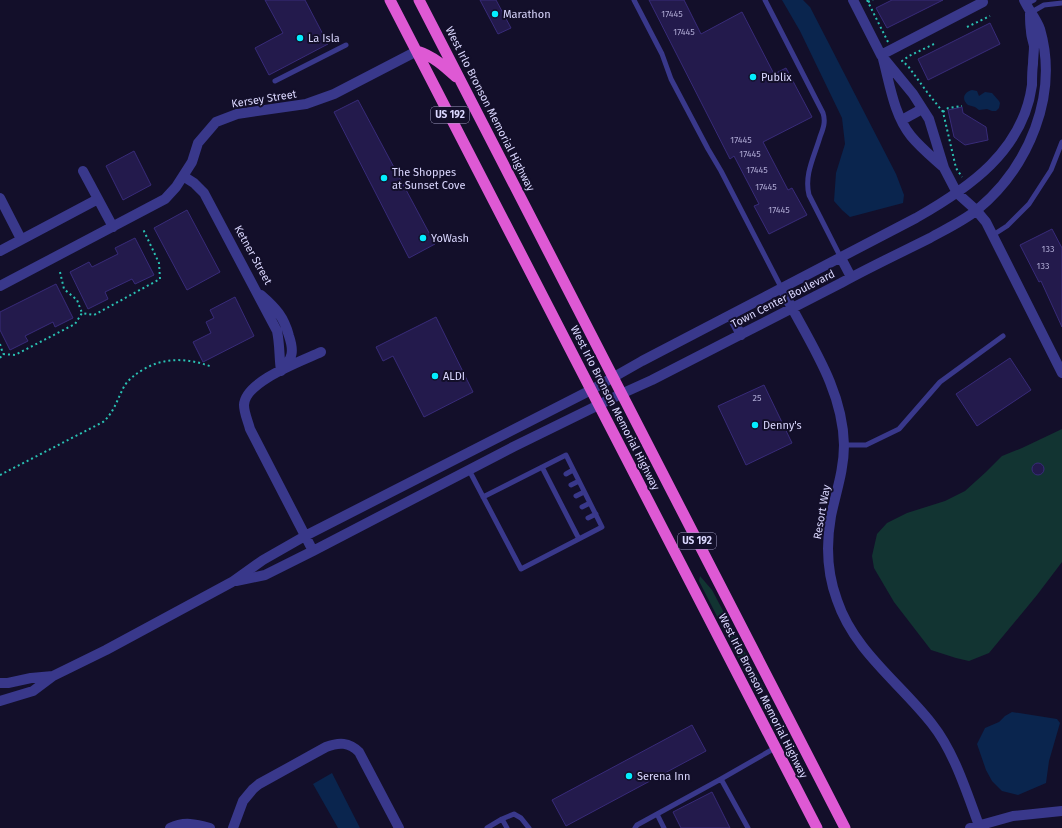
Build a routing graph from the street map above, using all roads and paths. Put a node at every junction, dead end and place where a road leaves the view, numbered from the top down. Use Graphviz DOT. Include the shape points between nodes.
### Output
graph roads {
  1 [pos="390,0"];
  2 [pos="419,0"];
  3 [pos="634,0"];
  4 [pos="765,0"];
  5 [pos="853,0"];
  6 [pos="873,0"];
  7 [pos="982,0"];
  8 [pos="868,1"];
  9 [pos="1062,3"];
  10 [pos="1028,4"];
  11 [pos="990,16"];
  12 [pos="967,27"];
  13 [pos="934,44"];
  14 [pos="346,46"];
  15 [pos="892,50"];
  16 [pos="417,51"];
  17 [pos="881,55"];
  18 [pos="902,61"];
  19 [pos="275,81"];
  20 [pos="461,82"];
  21 [pos="962,106"];
  22 [pos="922,109"];
  23 [pos="943,112"];
  24 [pos="902,120"];
  25 [pos="1062,142"];
  26 [pos="944,168"];
  27 [pos="83,171"];
  28 [pos="183,176"];
  29 [pos="962,177"];
  30 [pos="957,193"];
  31 [pos="0,198"];
  32 [pos="98,199"];
  33 [pos="976,210"];
  34 [pos="3,212"];
  35 [pos="112,227"];
  36 [pos="143,229"];
  37 [pos="993,235"];
  38 [pos="21,239"];
  39 [pos="0,250"];
  40 [pos="841,258"];
  41 [pos="60,272"];
  42 [pos="851,277"];
  43 [pos="0,286"];
  44 [pos="782,289"];
  45 [pos="791,308"];
  46 [pos="82,313"];
  47 [pos="731,316"];
  48 [pos="741,335"];
  49 [pos="1003,336"];
  50 [pos="0,344"];
  51 [pos="321,352"];
  52 [pos="3,354"];
  53 [pos="0,358"];
  54 [pos="212,367"];
  55 [pos="281,371"];
  56 [pos="1062,373"];
  57 [pos="613,378"];
  58 [pos="591,390"];
  59 [pos="621,394"];
  60 [pos="599,405"];
  61 [pos="507,433"];
  62 [pos="844,445"];
  63 [pos="513,447"];
  64 [pos="542,467"];
  65 [pos="469,470"];
  66 [pos="573,470"];
  67 [pos="428,474"];
  68 [pos="566,474"];
  69 [pos="0,475"];
  70 [pos="579,481"];
  71 [pos="571,485"];
  72 [pos="435,489"];
  73 [pos="584,492"];
  74 [pos="576,496"];
  75 [pos="483,497"];
  76 [pos="590,503"];
  77 [pos="582,507"];
  78 [pos="596,514"];
  79 [pos="588,518"];
  80 [pos="306,536"];
  81 [pos="579,539"];
  82 [pos="314,551"];
  83 [pos="232,582"];
  84 [pos="53,676"];
  85 [pos="0,683"];
  86 [pos="0,701"];
  87 [pos="775,748"];
  88 [pos="721,779"];
  89 [pos="1062,811"];
  90 [pos="657,814"];
  91 [pos="502,819"];
  92 [pos="976,827"];
  93 [pos="170,828"];
  94 [pos="210,828"];
  95 [pos="233,828"];
  96 [pos="399,828"];
  97 [pos="487,828"];
  98 [pos="507,828"];
  99 [pos="529,828"];
  100 [pos="635,828"];
  101 [pos="664,828"];
  102 [pos="748,828"];
  103 [pos="816,828"];
  104 [pos="845,828"];
  1 -- 16 [label="highway, West Irlo Bronson Memorial Highway / US 192"];
  2 -- 20 [label="highway, West Irlo Bronson Memorial Highway / US 192"];
  3 -- 44 [label="lane" via="662,54 674,84"];
  4 -- 40 [label="lane" via="823,113 825,123 808,174 807,188"];
  5 -- 17 [label="street"];
  6 -- 8 [label="path"];
  7 -- 15 [label="street" via="983,2"];
  8 -- 15 [label="path"];
  9 -- 10 [label="lane"];
  10 -- 30 [label="street, Town Center Boulevard" via="1034,47 1032,85 1023,116 1006,148 991,167"];
  10 -- 33 [label="street, Town Center Boulevard" via="1040,28 1045,57 1043,104 1029,145 1006,180"];
  11 -- 12 [label="path"];
  13 -- 18 [label="path"];
  14 -- 19 [label="lane"];
  15 -- 17 [label="street"];
  15 -- 18 [label="path"];
  16 -- 20 [label="highway" via="428,54"];
  16 -- 28 [label="street, Kersey Street" via="334,94 306,104 236,114 216,122 198,143 192,162"];
  16 -- 58 [label="highway, West Irlo Bronson Memorial Highway / US 192"];
  17 -- 22 [label="street"];
  17 -- 24 [label="street" via="896,108"];
  18 -- 23 [label="path"];
  20 -- 57 [label="highway, West Irlo Bronson Memorial Highway / US 192"];
  21 -- 23 [label="path" via="948,108"];
  22 -- 24 [label="street"];
  22 -- 26 [label="street" via="929,119"];
  23 -- 29 [label="path" via="956,168"];
  24 -- 26 [label="street" via="911,136"];
  25 -- 37 [label="lane" via="1051,170 1029,204 1007,226"];
  26 -- 30 [label="street"];
  27 -- 32 [label="street"];
  28 -- 35 [label="street, Kersey Street" via="165,199"];
  28 -- 55 [label="street, Ketner Street" via="204,193 257,291 277,331"];
  30 -- 33 [label="street"];
  30 -- 40 [label="street, Town Center Boulevard" via="922,215"];
  31 -- 34 [label="street"];
  32 -- 35 [label="street"];
  32 -- 38 [label="street"];
  33 -- 37 [label="street"];
  33 -- 42 [label="street, Town Center Boulevard" via="942,231"];
  34 -- 38 [label="street"];
  35 -- 43 [label="street, Kersey Street"];
  36 -- 46 [label="path" via="159,263 160,279 94,315"];
  37 -- 56 [label="street"];
  38 -- 39 [label="street"];
  40 -- 42 [label="street"];
  40 -- 44 [label="street, Town Center Boulevard"];
  41 -- 46 [label="path" via="64,289 77,300"];
  42 -- 45 [label="street, Town Center Boulevard"];
  44 -- 45 [label="street, Resort Way"];
  44 -- 47 [label="street, Town Center Boulevard"];
  45 -- 48 [label="street, Town Center Boulevard"];
  45 -- 62 [label="street, Resort Way" via="832,387 840,409"];
  46 -- 52 [label="path" via="75,324 15,355"];
  47 -- 48 [label="street"];
  47 -- 57 [label="street, Town Center Boulevard"];
  48 -- 59 [label="street, Town Center Boulevard"];
  49 -- 62 [label="lane" via="940,382 899,429 866,445"];
  50 -- 52 [label="path"];
  51 -- 55 [label="street"];
  52 -- 53 [label="path"];
  54 -- 69 [label="path" via="195,361 180,360 166,360 151,365 133,375 126,383 110,417"];
  55 -- 80 [label="street" via="256,385 249,393 244,404 245,414 250,429"];
  57 -- 58 [label="street, Town Center Boulevard"];
  57 -- 59 [label="highway, West Irlo Bronson Memorial Highway / US 192"];
  58 -- 60 [label="highway, West Irlo Bronson Memorial Highway / US 192"];
  58 -- 61 [label="street, Town Center Boulevard"];
  59 -- 60 [label="street, Town Center Boulevard"];
  59 -- 104 [label="highway, West Irlo Bronson Memorial Highway / US 192"];
  60 -- 63 [label="street, Town Center Boulevard"];
  60 -- 87 [label="highway, West Irlo Bronson Memorial Highway / US 192"];
  61 -- 63 [label="street"];
  61 -- 67 [label="street, Town Center Boulevard"];
  62 -- 92 [label="street, Resort Way" via="828,539 830,570 836,599 860,643 940,735 952,757"];
  63 -- 65 [label="street, Town Center Boulevard"];
  64 -- 66 [label="lane" via="566,455"];
  64 -- 75 [label="lane"];
  64 -- 81 [label="lane" via="575,525"];
  65 -- 72 [label="street, Town Center Boulevard"];
  65 -- 75 [label="lane"];
  66 -- 68 [label="lane"];
  66 -- 70 [label="lane"];
  67 -- 72 [label="street"];
  67 -- 80 [label="street, Town Center Boulevard"];
  70 -- 71 [label="lane"];
  70 -- 73 [label="lane"];
  72 -- 82 [label="street, Town Center Boulevard"];
  73 -- 74 [label="lane"];
  73 -- 76 [label="lane"];
  75 -- 81 [label="lane" via="521,569"];
  76 -- 77 [label="lane"];
  76 -- 78 [label="lane"];
  78 -- 79 [label="lane"];
  78 -- 81 [label="lane" via="602,527"];
  80 -- 82 [label="street"];
  80 -- 83 [label="street, Town Center Boulevard"];
  82 -- 83 [label="street, Town Center Boulevard" via="265,575"];
  83 -- 84 [label="street"];
  84 -- 85 [label="street"];
  84 -- 86 [label="street" via="33,692"];
  87 -- 88 [label="lane"];
  87 -- 103 [label="highway, West Irlo Bronson Memorial Highway / US 192"];
  88 -- 90 [label="lane"];
  88 -- 102 [label="lane"];
  89 -- 92 [label="street" via="1013,816"];
  90 -- 100 [label="lane"];
  90 -- 101 [label="lane"];
  91 -- 97 [label="lane"];
  91 -- 98 [label="lane"];
  91 -- 99 [label="lane" via="518,815"];
  93 -- 94 [label="street" via="186,823"];
  95 -- 96 [label="street" via="244,801 259,784 326,747 344,743 359,752"];
}
